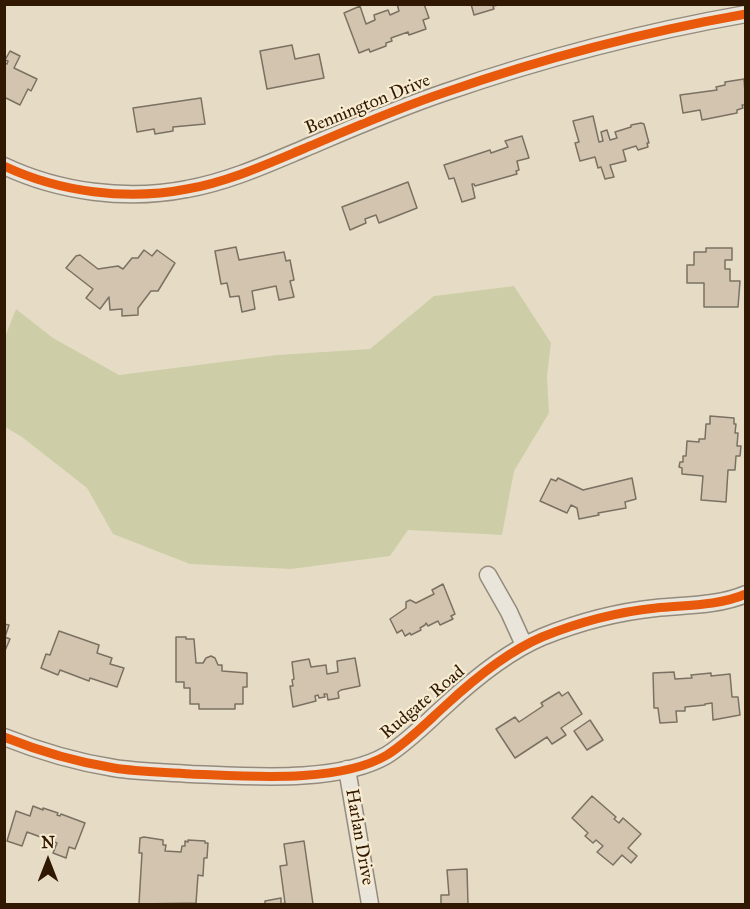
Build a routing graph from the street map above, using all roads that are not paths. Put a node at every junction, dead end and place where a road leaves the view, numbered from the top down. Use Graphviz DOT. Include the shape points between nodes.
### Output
graph roads {
  1 [pos="746,14"];
  2 [pos="4,166"];
  3 [pos="488,574"];
  4 [pos="744,598"];
  5 [pos="524,645"];
  6 [pos="4,737"];
  7 [pos="347,769"];
  8 [pos="370,904"];
  1 -- 2 [label="street, Bennington Drive" via="651,32 539,62 417,103 242,174 186,190 87,191"];
  3 -- 5 [label="street"];
  4 -- 5 [label="street, Rudgate Road" via="612,614"];
  5 -- 7 [label="street, Rudgate Road" via="468,686 393,751"];
  6 -- 7 [label="street, Rudgate Road" via="69,758 143,771 284,776"];
  7 -- 8 [label="street, Harlan Drive"];
}
